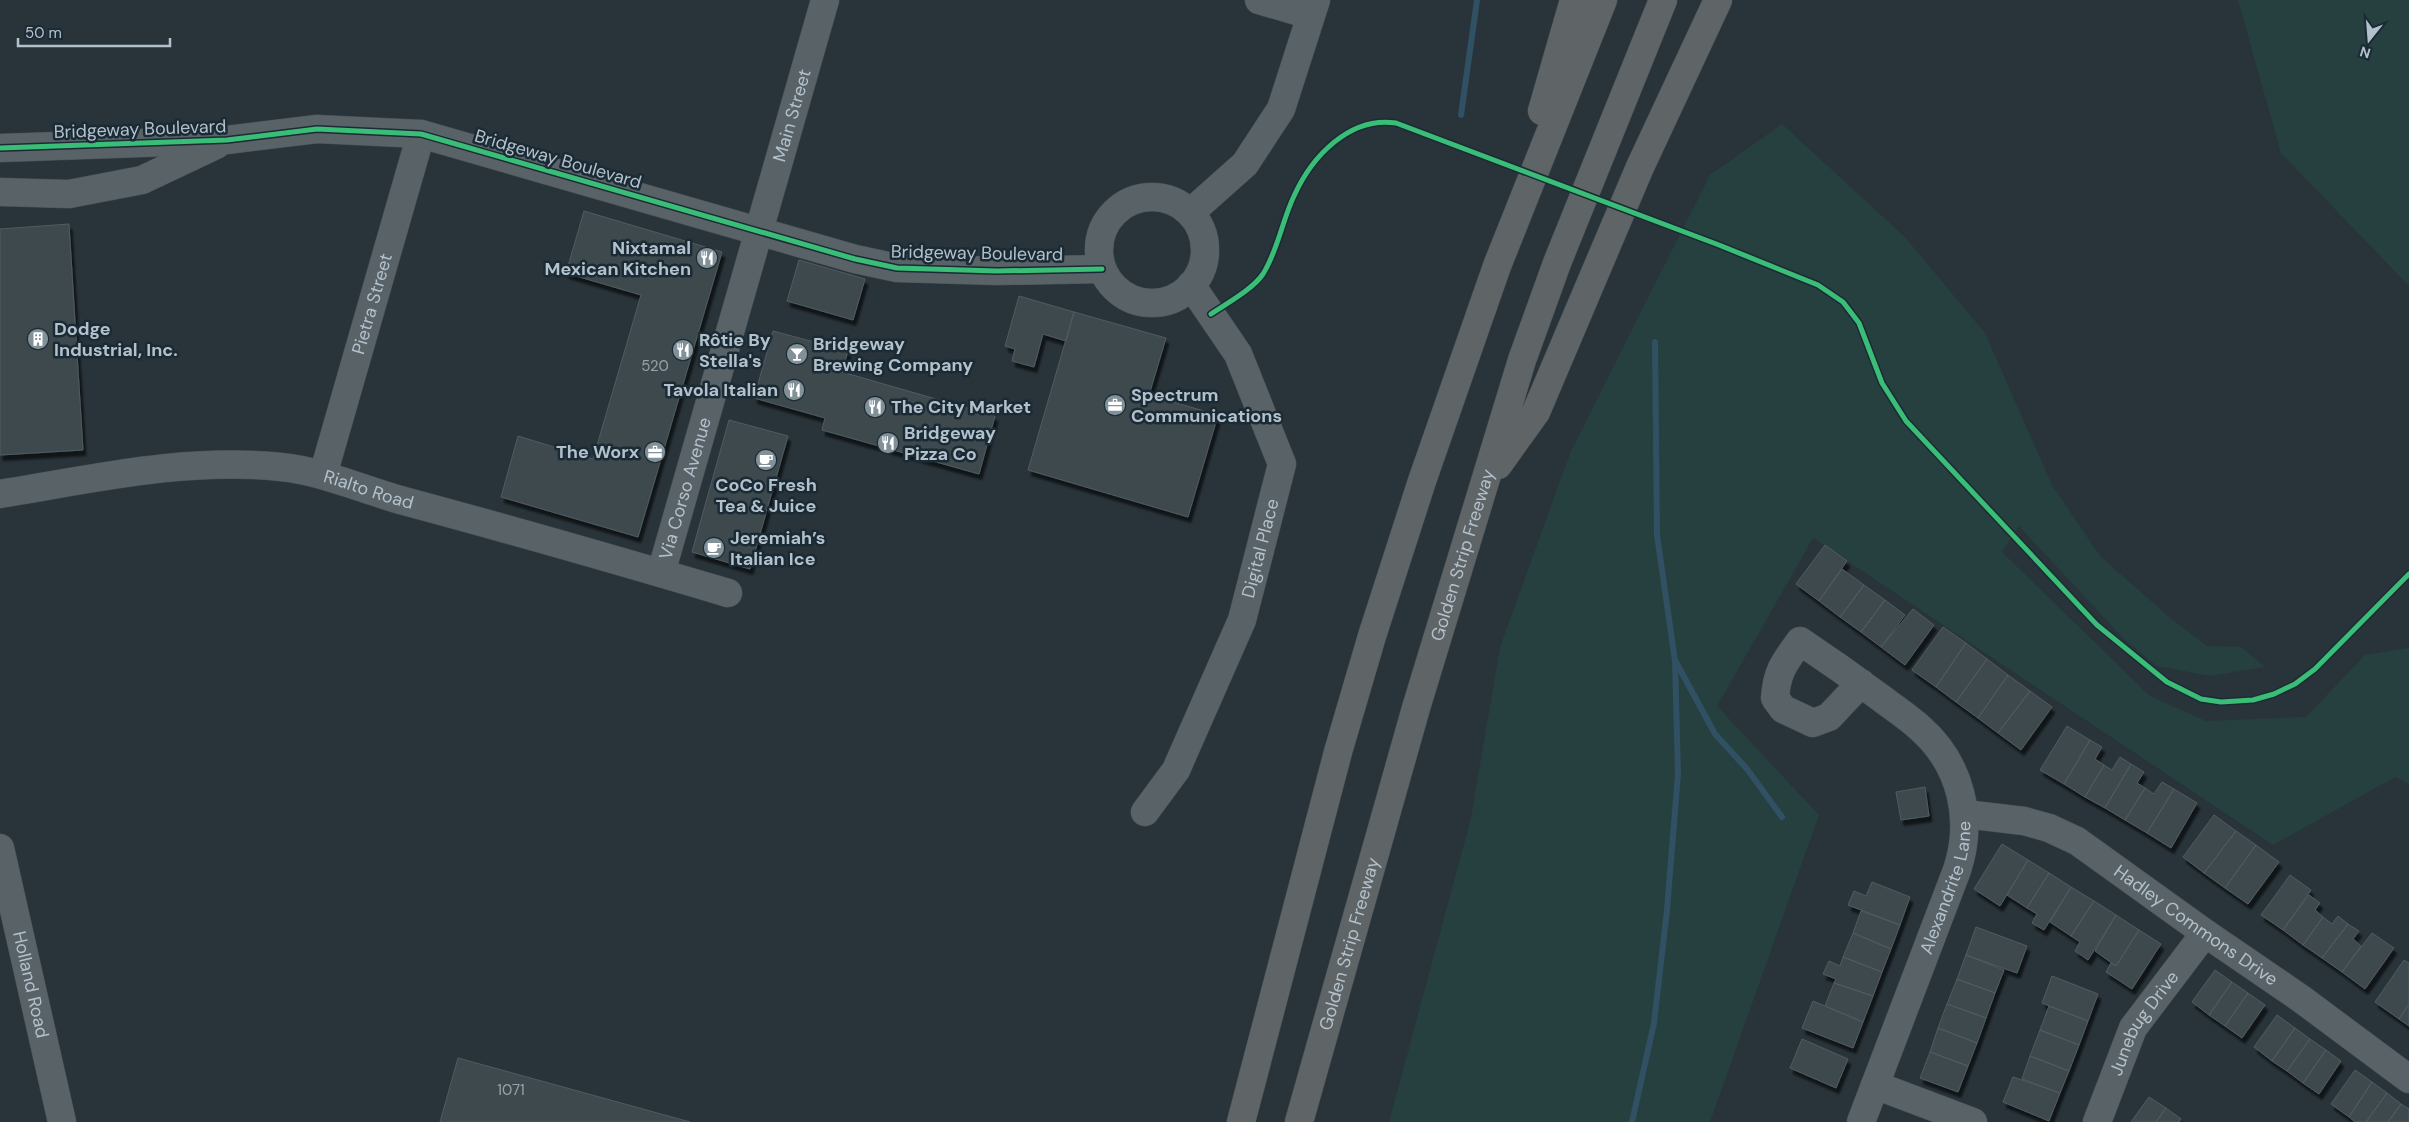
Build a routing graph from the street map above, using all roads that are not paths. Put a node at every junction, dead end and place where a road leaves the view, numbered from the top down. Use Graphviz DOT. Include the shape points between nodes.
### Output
graph roads {
  1 [pos="825,0"];
  2 [pos="1259,0"];
  3 [pos="1574,0"];
  4 [pos="1603,0"];
  5 [pos="1663,0"];
  6 [pos="1718,0"];
  7 [pos="1313,8"];
  8 [pos="421,134"];
  9 [pos="226,140"];
  10 [pos="0,148"];
  11 [pos="0,192"];
  12 [pos="1190,213"];
  13 [pos="758,230"];
  14 [pos="1497,266"];
  15 [pos="1102,268"];
  16 [pos="1192,285"];
  17 [pos="323,475"];
  18 [pos="1484,485"];
  19 [pos="0,494"];
  20 [pos="661,574"];
  21 [pos="728,593"];
  22 [pos="1861,683"];
  23 [pos="1145,812"];
  24 [pos="1965,814"];
  25 [pos="0,848"];
  26 [pos="2205,933"];
  27 [pos="2409,1079"];
  28 [pos="1876,1085"];
  29 [pos="62,1122"];
  30 [pos="1242,1122"];
  31 [pos="1299,1122"];
  32 [pos="1861,1122"];
  33 [pos="1973,1122"];
  34 [pos="2097,1122"];
  1 -- 13 [label="street, Main Street"];
  2 -- 7 [label="street"];
  3 -- 14 [label="highway"];
  4 -- 14 [label="highway"];
  5 -- 18 [label="highway, Golden Strip Freeway" via="1557,263 1522,360"];
  6 -- 18 [label="highway" via="1640,167 1536,412"];
  7 -- 12 [label="street" via="1281,109 1245,164"];
  8 -- 9 [label="street, Bridgeway Boulevard" via="317,129"];
  8 -- 13 [label="street, Bridgeway Boulevard"];
  8 -- 17 [label="street, Pietra Street"];
  9 -- 10 [label="street, Bridgeway Boulevard"];
  9 -- 11 [label="street, Bridgeway Boulevard" via="142,180 70,194"];
  12 -- 15 [label="street" via="1175,202 1158,197 1140,198 1123,205 1110,217 1101,233 1098,251"];
  12 -- 16 [label="street" via="1199,226 1205,257"];
  13 -- 15 [label="street, Bridgeway Boulevard" via="897,268 997,271"];
  13 -- 20 [label="street, Via Corso Avenue"];
  14 -- 30 [label="highway" via="1422,480 1372,636 1338,752"];
  15 -- 16 [label="street" via="1111,284 1125,296 1142,302 1160,302 1177,296"];
  16 -- 23 [label="street, Digital Place" via="1238,354 1282,464 1242,620 1176,770"];
  17 -- 19 [label="street, Rialto Road" via="282,467 237,464 166,466"];
  17 -- 20 [label="street, Rialto Road" via="383,496"];
  18 -- 31 [label="highway, Golden Strip Freeway" via="1391,793"];
  20 -- 21 [label="street, Rialto Road"];
  22 -- 24 [label="street, Alexandrite Lane" via="1921,729 1945,758 1957,782"];
  24 -- 26 [label="street, Hadley Commons Drive" via="2024,821 2077,841"];
  24 -- 28 [label="street, Alexandrite Lane" via="1962,853 1957,870"];
  25 -- 29 [label="street, Holland Road"];
  26 -- 27 [label="street, Hadley Commons Drive"];
  26 -- 34 [label="street, Junebug Drive" via="2133,1028"];
  28 -- 32 [label="street, Alexandrite Lane"];
  28 -- 33 [label="street"];
}
